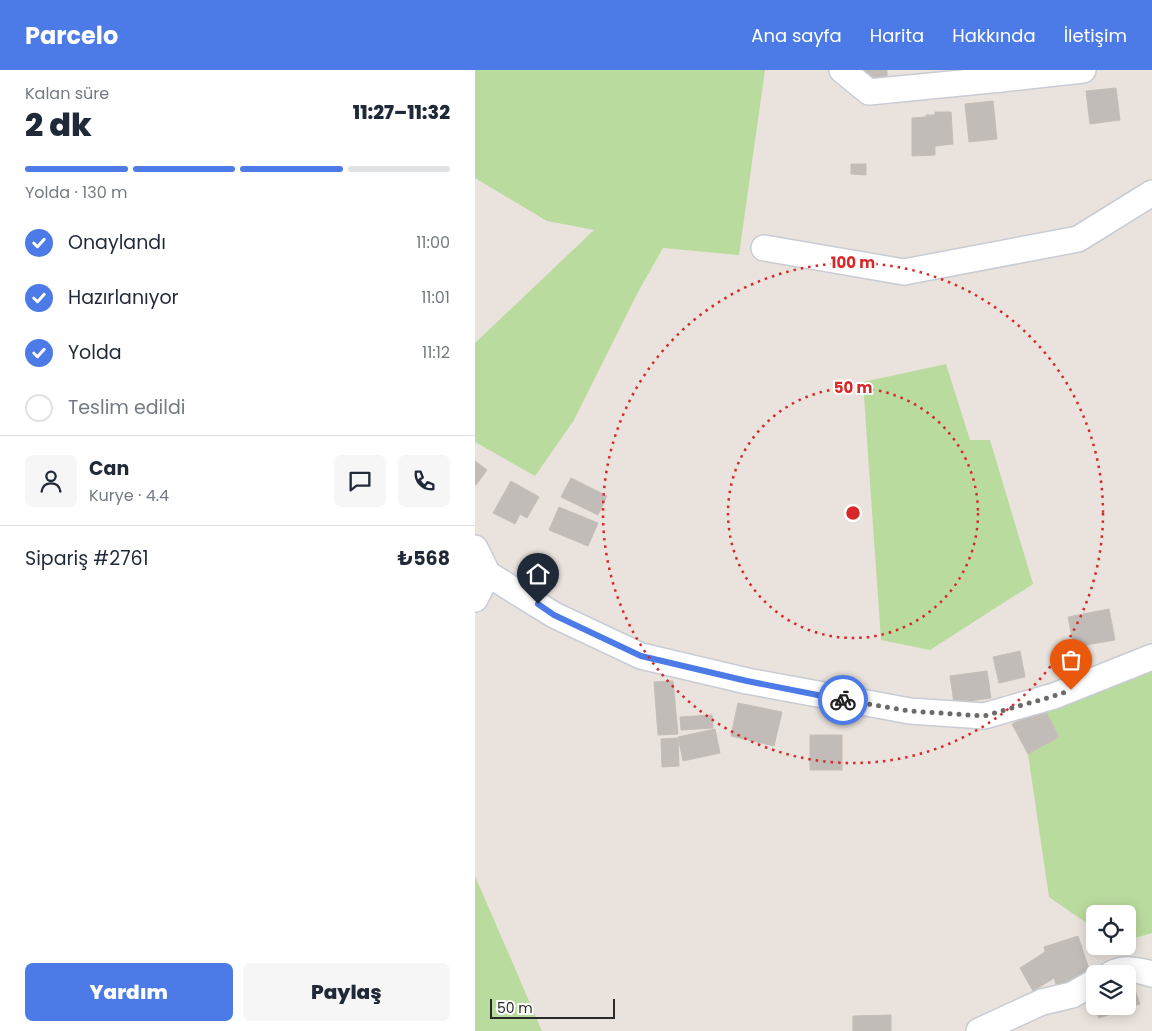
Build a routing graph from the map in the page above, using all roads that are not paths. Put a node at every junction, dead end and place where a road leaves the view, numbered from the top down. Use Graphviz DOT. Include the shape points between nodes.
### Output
graph roads {
  1 [pos="842,70"];
  2 [pos="1083,70"];
  3 [pos="1005,75"];
  4 [pos="1152,194"];
  5 [pos="764,248"];
  6 [pos="475,548"];
  7 [pos="488,574"];
  8 [pos="475,599"];
  9 [pos="1152,657"];
  10 [pos="1136,970"];
  11 [pos="1152,974"];
  12 [pos="1086,987"];
  13 [pos="979,1031"];
  1 -- 3 [label="street" via="869,92"];
  2 -- 3 [label="street"];
  4 -- 5 [label="street" via="1078,239 904,272"];
  6 -- 7 [label="street"];
  7 -- 8 [label="street"];
  7 -- 9 [label="street" via="554,615 641,656 747,681 910,711 984,716 1054,696"];
  10 -- 11 [label="street"];
  12 -- 13 [label="street" via="1072,995 1041,1002"];
}
